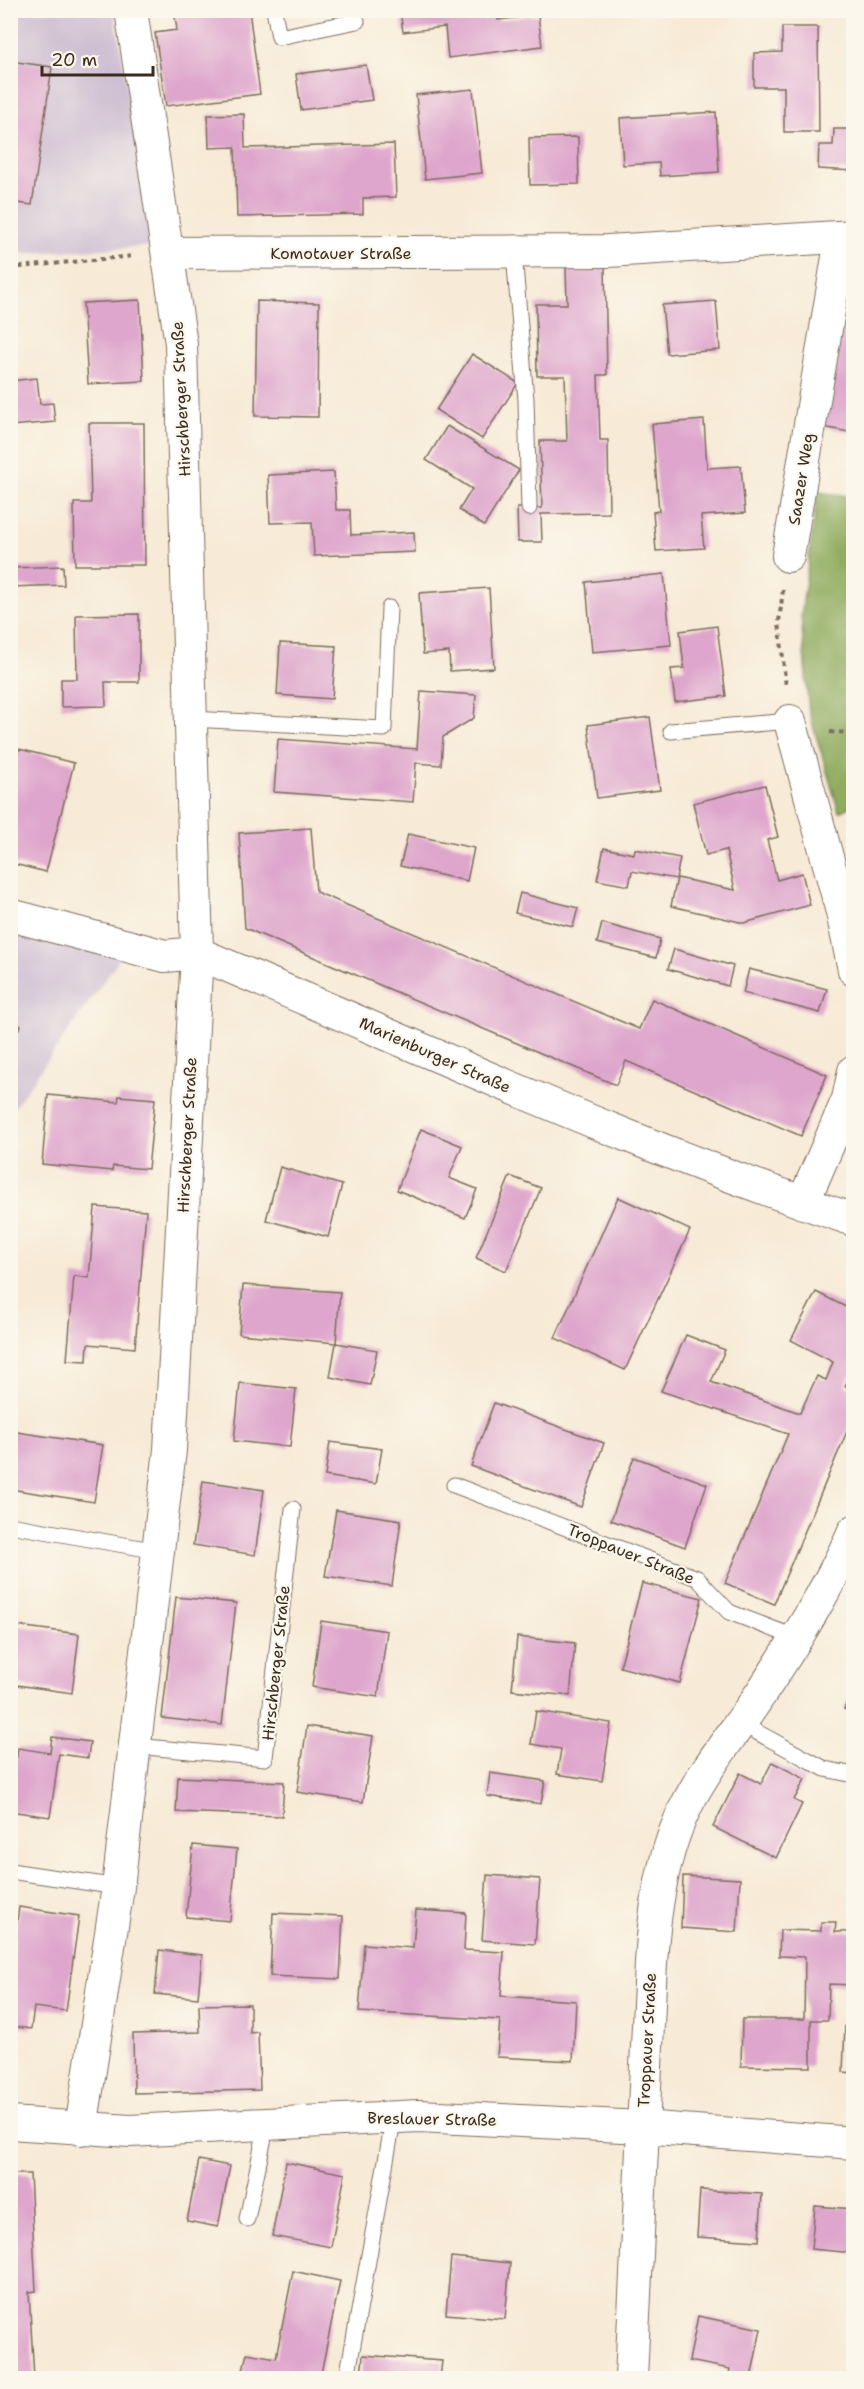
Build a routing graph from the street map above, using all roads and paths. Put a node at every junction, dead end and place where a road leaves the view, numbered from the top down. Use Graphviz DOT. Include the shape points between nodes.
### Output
graph roads {
  1 [pos="131,10"];
  2 [pos="274,10"];
  3 [pos="357,21"];
  4 [pos="847,237"];
  5 [pos="168,253"];
  6 [pos="514,253"];
  7 [pos="10,268"];
  8 [pos="530,508"];
  9 [pos="788,556"];
  10 [pos="389,608"];
  11 [pos="191,719"];
  12 [pos="790,721"];
  13 [pos="671,731"];
  14 [pos="10,915"];
  15 [pos="197,953"];
  16 [pos="854,970"];
  17 [pos="854,1071"];
  18 [pos="803,1203"];
  19 [pos="854,1220"];
  20 [pos="454,1485"];
  21 [pos="292,1509"];
  22 [pos="10,1525"];
  23 [pos="854,1531"];
  24 [pos="158,1551"];
  25 [pos="797,1638"];
  26 [pos="740,1723"];
  27 [pos="135,1746"];
  28 [pos="854,1775"];
  29 [pos="10,1870"];
  30 [pos="118,1887"];
  31 [pos="394,2116"];
  32 [pos="10,2123"];
  33 [pos="267,2123"];
  34 [pos="642,2127"];
  35 [pos="81,2129"];
  36 [pos="854,2143"];
  37 [pos="247,2219"];
  38 [pos="347,2379"];
  39 [pos="631,2379"];
  1 -- 5 [label="street, Hirschberger Straße"];
  2 -- 3 [label="lane" via="279,37"];
  4 -- 6 [label="street, Komotauer Straße"];
  4 -- 9 [label="street, Saazer Weg"];
  5 -- 6 [label="street, Komotauer Straße"];
  5 -- 7 [label="path"];
  5 -- 11 [label="street, Hirschberger Straße" via="181,344"];
  6 -- 8 [label="lane"];
  9 -- 12 [label="path" via="779,622"];
  10 -- 11 [label="lane" via="384,729"];
  11 -- 15 [label="street, Hirschberger Straße"];
  12 -- 13 [label="lane"];
  12 -- 16 [label="street"];
  14 -- 15 [label="street, Marienburger Straße" via="165,956"];
  15 -- 18 [label="street, Marienburger Straße" via="525,1095"];
  15 -- 24 [label="street, Hirschberger Straße" via="170,1450"];
  17 -- 18 [label="street" via="848,1099"];
  18 -- 19 [label="street, Marienburger Straße"];
  20 -- 25 [label="lane, Troppauer Straße" via="697,1578 729,1612"];
  21 -- 27 [label="lane, Hirschberger Straße" via="266,1758"];
  22 -- 24 [label="lane"];
  23 -- 25 [label="street, Troppauer Straße"];
  24 -- 27 [label="street, Hirschberger Straße"];
  25 -- 26 [label="street, Troppauer Straße"];
  26 -- 28 [label="lane" via="825,1769"];
  26 -- 34 [label="street, Troppauer Straße" via="703,1775 681,1818 661,1879 653,1929"];
  27 -- 30 [label="street, Hirschberger Straße"];
  29 -- 30 [label="lane"];
  30 -- 35 [label="street, Hirschberger Straße"];
  31 -- 33 [label="street, Breslauer Straße"];
  31 -- 34 [label="street, Breslauer Straße"];
  31 -- 38 [label="lane"];
  32 -- 35 [label="street, Breslauer Straße"];
  33 -- 35 [label="street, Breslauer Straße" via="129,2131"];
  33 -- 37 [label="lane"];
  34 -- 36 [label="street, Breslauer Straße"];
  34 -- 39 [label="street, Troppauer Straße"];
}
